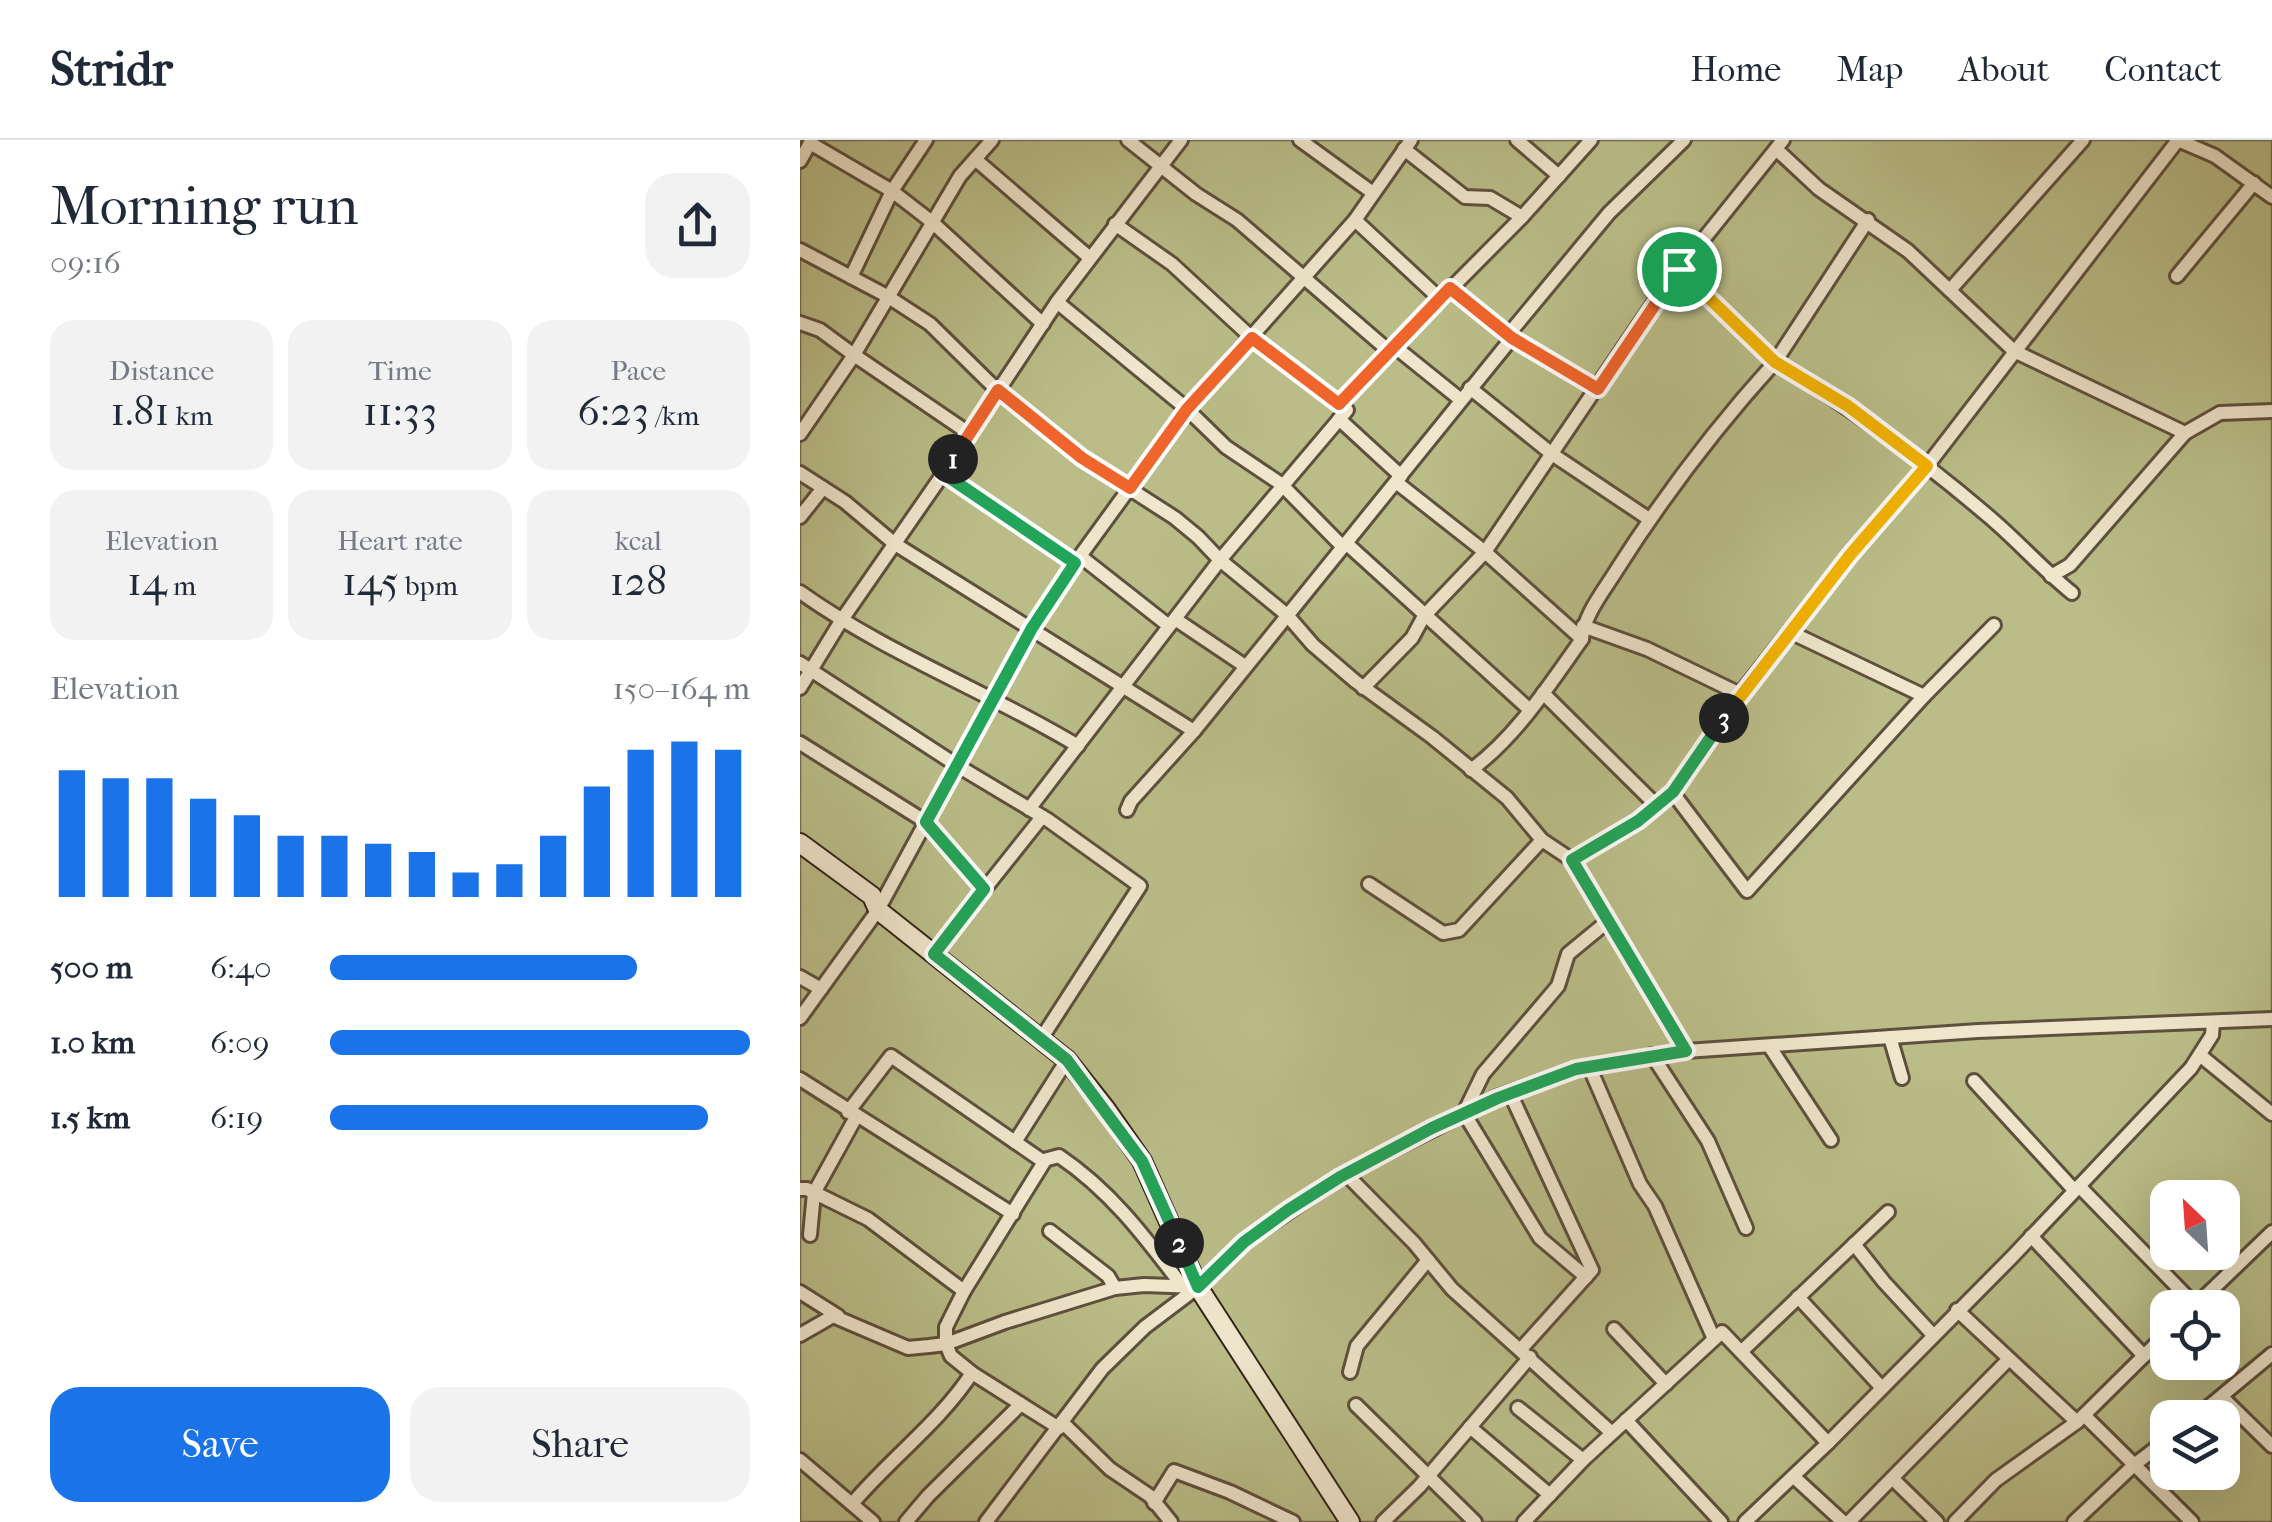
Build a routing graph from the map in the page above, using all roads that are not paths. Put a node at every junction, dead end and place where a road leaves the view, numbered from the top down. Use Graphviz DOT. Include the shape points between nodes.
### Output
graph roads {
  1 [pos="926,140"];
  2 [pos="992,140"];
  3 [pos="1128,140"];
  4 [pos="1181,140"];
  5 [pos="1300,140"];
  6 [pos="1518,140"];
  7 [pos="1592,140"];
  8 [pos="1684,140"];
  9 [pos="2083,140"];
  10 [pos="2178,140"];
  11 [pos="811,142"];
  12 [pos="1408,145"];
  13 [pos="1780,145"];
  14 [pos="975,159"];
  15 [pos="800,160"];
  16 [pos="1160,166"];
  17 [pos="1559,176"];
  18 [pos="2254,183"];
  19 [pos="892,191"];
  20 [pos="1373,194"];
  21 [pos="2272,197"];
  22 [pos="1522,218"];
  23 [pos="1356,220"];
  24 [pos="1868,220"];
  25 [pos="932,222"];
  26 [pos="1115,224"];
  27 [pos="800,250"];
  28 [pos="1090,258"];
  29 [pos="1679,269"];
  30 [pos="2177,276"];
  31 [pos="851,277"];
  32 [pos="1306,277"];
  33 [pos="1950,290"];
  34 [pos="1445,293"];
  35 [pos="887,296"];
  36 [pos="1057,302"];
  37 [pos="800,323"];
  38 [pos="1043,324"];
  39 [pos="1510,336"];
  40 [pos="1252,338"];
  41 [pos="1391,348"];
  42 [pos="2014,352"];
  43 [pos="854,354"];
  44 [pos="1775,362"];
  45 [pos="1598,389"];
  46 [pos="998,390"];
  47 [pos="1466,394"];
  48 [pos="1339,404"];
  49 [pos="1187,409"];
  50 [pos="2271,413"];
  51 [pos="1339,419"];
  52 [pos="2185,433"];
  53 [pos="800,434"];
  54 [pos="970,434"];
  55 [pos="1552,454"];
  56 [pos="1927,466"];
  57 [pos="800,473"];
  58 [pos="944,474"];
  59 [pos="1399,479"];
  60 [pos="1281,484"];
  61 [pos="824,488"];
  62 [pos="1130,488"];
  63 [pos="800,517"];
  64 [pos="1649,519"];
  65 [pos="895,544"];
  66 [pos="1344,545"];
  67 [pos="1485,552"];
  68 [pos="1078,559"];
  69 [pos="1220,560"];
  70 [pos="2051,576"];
  71 [pos="800,592"];
  72 [pos="2072,593"];
  73 [pos="1287,615"];
  74 [pos="1424,616"];
  75 [pos="841,621"];
  76 [pos="1172,623"];
  77 [pos="1994,624"];
  78 [pos="1032,628"];
  79 [pos="1790,632"];
  80 [pos="1583,633"];
  81 [pos="1244,666"];
  82 [pos="805,667"];
  83 [pos="1125,687"];
  84 [pos="800,688"];
  85 [pos="1364,688"];
  86 [pos="1543,693"];
  87 [pos="1740,694"];
  88 [pos="1924,696"];
  89 [pos="994,702"];
  90 [pos="1530,710"];
  91 [pos="1194,732"];
  92 [pos="800,743"];
  93 [pos="1078,746"];
  94 [pos="958,766"];
  95 [pos="1471,770"];
  96 [pos="1673,792"];
  97 [pos="1657,806"];
  98 [pos="1029,809"];
  99 [pos="1127,810"];
  100 [pos="1042,816"];
  101 [pos="926,822"];
  102 [pos="1542,840"];
  103 [pos="800,843"];
  104 [pos="1572,860"];
  105 [pos="1369,884"];
  106 [pos="984,889"];
  107 [pos="878,910"];
  108 [pos="1608,921"];
  109 [pos="934,954"];
  110 [pos="800,977"];
  111 [pos="821,990"];
  112 [pos="800,1018"];
  113 [pos="2272,1019"];
  114 [pos="2213,1022"];
  115 [pos="1890,1037"];
  116 [pos="1041,1038"];
  117 [pos="1770,1048"];
  118 [pos="1686,1051"];
  119 [pos="1652,1055"];
  120 [pos="2201,1056"];
  121 [pos="1067,1060"];
  122 [pos="1590,1066"];
  123 [pos="1902,1078"];
  124 [pos="800,1079"];
  125 [pos="1974,1081"];
  126 [pos="1510,1093"];
  127 [pos="1464,1113"];
  128 [pos="2272,1114"];
  129 [pos="852,1115"];
  130 [pos="1830,1140"];
  131 [pos="1015,1142"];
  132 [pos="1044,1160"];
  133 [pos="1346,1174"];
  134 [pos="2077,1188"];
  135 [pos="807,1191"];
  136 [pos="1888,1212"];
  137 [pos="1013,1214"];
  138 [pos="1746,1228"];
  139 [pos="1050,1231"];
  140 [pos="2272,1232"];
  141 [pos="810,1235"];
  142 [pos="2031,1236"];
  143 [pos="1854,1244"];
  144 [pos="1428,1260"];
  145 [pos="1586,1277"];
  146 [pos="1190,1287"];
  147 [pos="1115,1288"];
  148 [pos="2178,1290"];
  149 [pos="2211,1290"];
  150 [pos="964,1291"];
  151 [pos="800,1292"];
  152 [pos="1798,1297"];
  153 [pos="1956,1310"];
  154 [pos="840,1318"];
  155 [pos="1614,1329"];
  156 [pos="800,1335"];
  157 [pos="1933,1335"];
  158 [pos="1714,1340"];
  159 [pos="946,1344"];
  160 [pos="2150,1350"];
  161 [pos="1742,1351"];
  162 [pos="1526,1353"];
  163 [pos="2272,1354"];
  164 [pos="2144,1356"];
  165 [pos="2008,1360"];
  166 [pos="1350,1372"];
  167 [pos="972,1374"];
  168 [pos="1666,1384"];
  169 [pos="1882,1388"];
  170 [pos="2222,1397"];
  171 [pos="2218,1400"];
  172 [pos="1021,1404"];
  173 [pos="1356,1406"];
  174 [pos="1518,1408"];
  175 [pos="2080,1418"];
  176 [pos="1626,1420"];
  177 [pos="1060,1425"];
  178 [pos="1470,1427"];
  179 [pos="1612,1433"];
  180 [pos="1828,1444"];
  181 [pos="2272,1446"];
  182 [pos="2150,1453"];
  183 [pos="800,1460"];
  184 [pos="1583,1460"];
  185 [pos="2134,1465"];
  186 [pos="1428,1476"];
  187 [pos="1794,1477"];
  188 [pos="1893,1479"];
  189 [pos="1550,1495"];
  190 [pos="1154,1503"];
  191 [pos="852,1504"];
  192 [pos="993,1519"];
  193 [pos="2078,1521"];
  194 [pos="873,1522"];
  195 [pos="906,1522"];
  196 [pos="1171,1522"];
  197 [pos="1293,1522"];
  198 [pos="1350,1522"];
  199 [pos="1383,1522"];
  200 [pos="1475,1522"];
  201 [pos="1524,1522"];
  202 [pos="1720,1522"];
  203 [pos="1745,1522"];
  204 [pos="1846,1522"];
  205 [pos="1937,1522"];
  206 [pos="1955,1522"];
  207 [pos="2192,1522"];
  1 -- 19 [label="street"];
  2 -- 14 [label="street"];
  3 -- 16 [label="street"];
  4 -- 16 [label="street"];
  5 -- 20 [label="street"];
  6 -- 17 [label="street"];
  7 -- 17 [label="street"];
  8 -- 39 [label="street" via="1609,213"];
  9 -- 33 [label="street"];
  10 -- 18 [label="street"];
  10 -- 42 [label="street"];
  11 -- 15 [label="street"];
  11 -- 19 [label="street"];
  12 -- 20 [label="street"];
  12 -- 22 [label="street" via="1465,197 1490,198"];
  13 -- 24 [label="street" via="1819,190"];
  13 -- 29 [label="street"];
  14 -- 25 [label="street"];
  14 -- 28 [label="street"];
  16 -- 26 [label="street"];
  16 -- 32 [label="street"];
  17 -- 22 [label="street"];
  18 -- 21 [label="street"];
  18 -- 30 [label="street"];
  19 -- 25 [label="street"];
  19 -- 31 [label="street"];
  20 -- 23 [label="street"];
  22 -- 34 [label="street"];
  23 -- 32 [label="street"];
  23 -- 34 [label="street"];
  24 -- 33 [label="street"];
  24 -- 44 [label="street"];
  25 -- 35 [label="street"];
  25 -- 38 [label="street"];
  26 -- 28 [label="street"];
  26 -- 40 [label="street" via="1172,264"];
  27 -- 31 [label="street"];
  28 -- 36 [label="street"];
  29 -- 44 [label="street"];
  29 -- 45 [label="street"];
  31 -- 35 [label="street"];
  32 -- 40 [label="street"];
  32 -- 41 [label="street"];
  33 -- 42 [label="street"];
  34 -- 39 [label="street"];
  34 -- 41 [label="street"];
  35 -- 43 [label="street"];
  35 -- 46 [label="street" via="930,324"];
  36 -- 38 [label="street"];
  36 -- 49 [label="street"];
  37 -- 43 [label="street"];
  38 -- 46 [label="street"];
  39 -- 45 [label="street"];
  39 -- 47 [label="street"];
  40 -- 48 [label="street"];
  40 -- 49 [label="street"];
  41 -- 47 [label="street"];
  41 -- 48 [label="street"];
  42 -- 52 [label="street"];
  42 -- 56 [label="street"];
  43 -- 53 [label="street"];
  43 -- 54 [label="street"];
  44 -- 56 [label="street"];
  44 -- 64 [label="street"];
  45 -- 55 [label="street"];
  46 -- 54 [label="street"];
  46 -- 62 [label="street"];
  47 -- 55 [label="street"];
  47 -- 59 [label="street"];
  48 -- 51 [label="street" via="1347,410"];
  49 -- 60 [label="street" via="1226,447"];
  49 -- 62 [label="street"];
  50 -- 52 [label="street" via="2220,413"];
  51 -- 59 [label="street"];
  51 -- 60 [label="street"];
  52 -- 70 [label="street" via="2070,565"];
  54 -- 58 [label="street"];
  55 -- 64 [label="street"];
  55 -- 67 [label="street"];
  56 -- 70 [label="street"];
  56 -- 79 [label="street"];
  57 -- 61 [label="street"];
  58 -- 65 [label="street"];
  58 -- 68 [label="street"];
  59 -- 66 [label="street"];
  59 -- 67 [label="street"];
  60 -- 66 [label="street"];
  60 -- 69 [label="street"];
  61 -- 63 [label="street"];
  61 -- 65 [label="street"];
  62 -- 68 [label="street"];
  62 -- 69 [label="street"];
  64 -- 80 [label="street"];
  65 -- 75 [label="street"];
  65 -- 78 [label="street"];
  66 -- 73 [label="street"];
  66 -- 74 [label="street"];
  67 -- 74 [label="street"];
  67 -- 80 [label="street"];
  68 -- 76 [label="street"];
  68 -- 78 [label="street"];
  69 -- 73 [label="street"];
  69 -- 76 [label="street"];
  70 -- 72 [label="street"];
  71 -- 75 [label="street"];
  73 -- 81 [label="street"];
  73 -- 85 [label="street"];
  74 -- 85 [label="street"];
  74 -- 90 [label="street"];
  75 -- 82 [label="street"];
  75 -- 89 [label="street"];
  76 -- 81 [label="street"];
  76 -- 83 [label="street"];
  77 -- 88 [label="street"];
  78 -- 83 [label="street"];
  78 -- 89 [label="street"];
  79 -- 87 [label="street"];
  79 -- 88 [label="street"];
  80 -- 86 [label="street"];
  80 -- 87 [label="street" via="1647,649"];
  81 -- 91 [label="street"];
  82 -- 84 [label="street"];
  82 -- 94 [label="street"];
  83 -- 91 [label="street"];
  83 -- 93 [label="street"];
  85 -- 95 [label="street"];
  86 -- 90 [label="street"];
  86 -- 97 [label="street"];
  87 -- 96 [label="street"];
  88 -- 96 [label="street" via="1747,892"];
  89 -- 93 [label="street"];
  89 -- 94 [label="street"];
  90 -- 95 [label="street"];
  91 -- 99 [label="street"];
  92 -- 101 [label="street"];
  93 -- 98 [label="street"];
  94 -- 98 [label="street"];
  94 -- 101 [label="street"];
  95 -- 102 [label="street"];
  96 -- 97 [label="street"];
  97 -- 104 [label="street"];
  98 -- 100 [label="street"];
  100 -- 106 [label="street"];
  100 -- 116 [label="street" via="1140,886"];
  101 -- 106 [label="street"];
  101 -- 107 [label="street"];
  102 -- 104 [label="street"];
  102 -- 105 [label="street" via="1459,930 1443,932"];
  103 -- 107 [label="street" via="872,896"];
  104 -- 108 [label="street"];
  106 -- 109 [label="street"];
  107 -- 109 [label="street"];
  107 -- 111 [label="street"];
  108 -- 118 [label="street"];
  108 -- 127 [label="street" via="1568,954 1558,986 1483,1074"];
  109 -- 116 [label="street"];
  110 -- 111 [label="street"];
  111 -- 112 [label="street"];
  113 -- 114 [label="street"];
  114 -- 115 [label="street"];
  114 -- 120 [label="street"];
  115 -- 117 [label="street"];
  115 -- 123 [label="street"];
  116 -- 121 [label="street"];
  117 -- 118 [label="street"];
  117 -- 130 [label="street"];
  118 -- 119 [label="street"];
  119 -- 122 [label="street"];
  119 -- 138 [label="street" via="1708,1141"];
  120 -- 128 [label="street"];
  120 -- 134 [label="street"];
  121 -- 131 [label="street"];
  121 -- 146 [label="street" via="1142,1161"];
  122 -- 126 [label="street"];
  122 -- 158 [label="street"];
  124 -- 129 [label="street"];
  125 -- 134 [label="street"];
  126 -- 127 [label="street"];
  126 -- 145 [label="street" via="1592,1270"];
  127 -- 133 [label="street"];
  127 -- 145 [label="street" via="1534,1230"];
  129 -- 131 [label="street" via="891,1056"];
  129 -- 135 [label="street"];
  129 -- 137 [label="street"];
  131 -- 132 [label="street"];
  132 -- 137 [label="street"];
  132 -- 146 [label="street" via="1059,1156 1095,1180"];
  133 -- 144 [label="street"];
  133 -- 146 [label="street"];
  134 -- 142 [label="street"];
  134 -- 148 [label="street"];
  135 -- 141 [label="street"];
  135 -- 150 [label="street" via="868,1219"];
  136 -- 143 [label="street"];
  137 -- 150 [label="street"];
  139 -- 147 [label="street"];
  140 -- 149 [label="street"];
  142 -- 153 [label="street"];
  142 -- 164 [label="street"];
  143 -- 152 [label="street"];
  143 -- 157 [label="street"];
  144 -- 162 [label="street"];
  144 -- 166 [label="street" via="1357,1346"];
  145 -- 162 [label="street"];
  146 -- 147 [label="street"];
  146 -- 177 [label="street" via="1102,1369"];
  146 -- 198 [label="street"];
  147 -- 159 [label="street"];
  150 -- 159 [label="street" via="946,1328"];
  151 -- 154 [label="street"];
  152 -- 161 [label="street"];
  152 -- 169 [label="street"];
  153 -- 157 [label="street"];
  153 -- 165 [label="street"];
  154 -- 156 [label="street" via="824,1319"];
  154 -- 159 [label="street" via="908,1348"];
  155 -- 168 [label="street"];
  157 -- 169 [label="street"];
  158 -- 161 [label="street" via="1722,1332"];
  158 -- 168 [label="street"];
  159 -- 167 [label="street"];
  160 -- 164 [label="street"];
  161 -- 180 [label="street"];
  162 -- 178 [label="street"];
  162 -- 179 [label="street"];
  163 -- 170 [label="street"];
  164 -- 175 [label="street"];
  165 -- 175 [label="street"];
  165 -- 188 [label="street"];
  167 -- 172 [label="street"];
  167 -- 191 [label="street"];
  168 -- 176 [label="street"];
  169 -- 180 [label="street"];
  170 -- 171 [label="street"];
  170 -- 181 [label="street"];
  172 -- 177 [label="street"];
  172 -- 195 [label="street"];
  173 -- 186 [label="street"];
  174 -- 184 [label="street"];
  175 -- 185 [label="street"];
  175 -- 206 [label="street" via="1996,1480"];
  176 -- 179 [label="street"];
  176 -- 202 [label="street"];
  177 -- 190 [label="street"];
  177 -- 192 [label="street"];
  178 -- 186 [label="street"];
  178 -- 189 [label="street"];
  179 -- 184 [label="street"];
  180 -- 187 [label="street"];
  182 -- 185 [label="street"];
  183 -- 191 [label="street"];
  184 -- 189 [label="street"];
  185 -- 193 [label="street"];
  185 -- 207 [label="street"];
  186 -- 199 [label="street"];
  186 -- 200 [label="street"];
  187 -- 203 [label="street"];
  187 -- 204 [label="street"];
  188 -- 204 [label="street"];
  188 -- 205 [label="street"];
  189 -- 201 [label="street"];
  190 -- 196 [label="street"];
  190 -- 197 [label="street" via="1174,1472"];
  191 -- 194 [label="street"];
}
